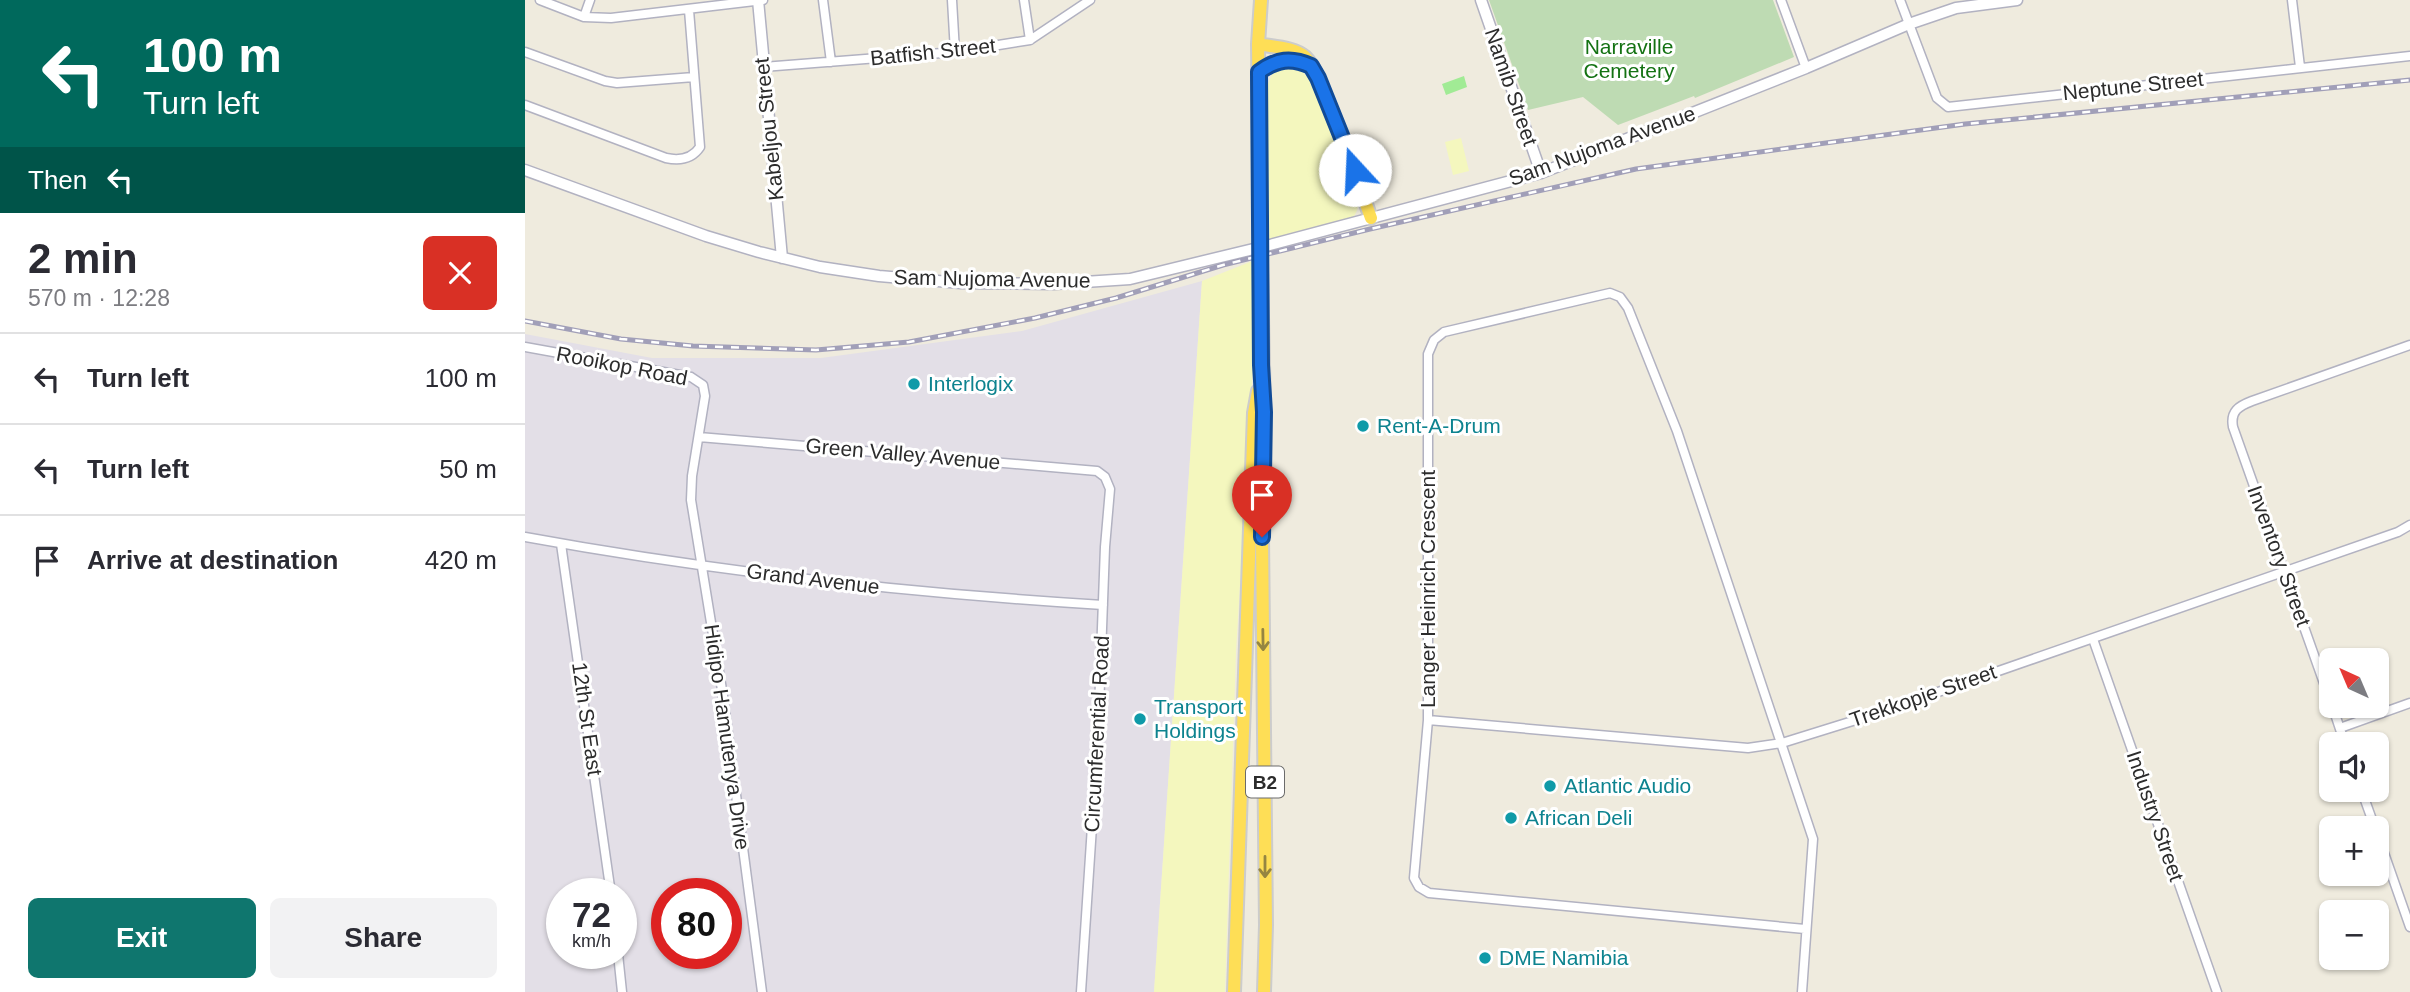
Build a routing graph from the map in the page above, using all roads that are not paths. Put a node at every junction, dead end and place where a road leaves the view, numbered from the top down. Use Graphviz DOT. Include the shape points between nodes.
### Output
graph roads {
  1 [pos="540,0"];
  2 [pos="590,0"];
  3 [pos="759,0"];
  4 [pos="823,0"];
  5 [pos="952,0"];
  6 [pos="1024,0"];
  7 [pos="1090,0"];
  8 [pos="1259,0"];
  9 [pos="1481,0"];
  10 [pos="1781,0"];
  11 [pos="1900,0"];
  12 [pos="2017,0"];
  13 [pos="2292,0"];
  14 [pos="689,10"];
  15 [pos="584,17"];
  16 [pos="1909,24"];
  17 [pos="1030,40"];
  18 [pos="1258,44"];
  19 [pos="525,52"];
  20 [pos="955,52"];
  21 [pos="2410,55"];
  22 [pos="831,62"];
  23 [pos="1311,66"];
  24 [pos="2300,67"];
  25 [pos="763,68"];
  26 [pos="1805,68"];
  27 [pos="1259,72"];
  28 [pos="694,77"];
  29 [pos="525,105"];
  30 [pos="525,170"];
  31 [pos="1541,173"];
  32 [pos="1371,218"];
  33 [pos="782,258"];
  34 [pos="2410,345"];
  35 [pos="525,347"];
  36 [pos="1261,365"];
  37 [pos="699,437"];
  38 [pos="1105,478"];
  39 [pos="2410,525"];
  40 [pos="2410,531"];
  41 [pos="2398,532"];
  42 [pos="525,537"];
  43 [pos="561,544"];
  44 [pos="703,566"];
  45 [pos="2285,573"];
  46 [pos="1103,605"];
  47 [pos="2093,639"];
  48 [pos="2319,670"];
  49 [pos="2410,703"];
  50 [pos="2336,718"];
  51 [pos="1429,720"];
  52 [pos="2340,728"];
  53 [pos="2341,732"];
  54 [pos="1782,743"];
  55 [pos="2389,867"];
  56 [pos="609,878"];
  57 [pos="2410,927"];
  58 [pos="1805,929"];
  59 [pos="620,969"];
  60 [pos="622,992"];
  61 [pos="762,992"];
  62 [pos="1081,992"];
  63 [pos="1234,992"];
  64 [pos="1264,992"];
  65 [pos="1802,992"];
  66 [pos="2217,992"];
  1 -- 15 [label="street"];
  2 -- 15 [label="street"];
  3 -- 14 [label="street"];
  3 -- 25 [label="street, Kabeljou Street"];
  4 -- 22 [label="street"];
  5 -- 20 [label="street"];
  6 -- 17 [label="street"];
  7 -- 17 [label="street, Batfish Street"];
  8 -- 18 [label="highway, B2"];
  9 -- 31 [label="street, Namib Street"];
  10 -- 26 [label="street"];
  11 -- 16 [label="street, Neptune Street"];
  12 -- 16 [label="street, Sam Nujoma Avenue" via="1956,8"];
  13 -- 24 [label="street"];
  14 -- 15 [label="street"];
  14 -- 28 [label="street"];
  16 -- 24 [label="street, Neptune Street" via="1937,98 1948,107"];
  16 -- 26 [label="street, Sam Nujoma Avenue"];
  17 -- 20 [label="street, Batfish Street"];
  18 -- 23 [label="highway" via="1301,54"];
  18 -- 27 [label="highway, B2"];
  19 -- 28 [label="street" via="617,83"];
  20 -- 22 [label="street, Batfish Street"];
  21 -- 24 [label="street, Neptune Street"];
  22 -- 25 [label="street, Batfish Street"];
  23 -- 27 [label="highway" via="1285,60"];
  23 -- 32 [label="highway"];
  25 -- 33 [label="street, Kabeljou Street"];
  26 -- 31 [label="street, Sam Nujoma Avenue"];
  27 -- 36 [label="highway, B2, bridge"];
  28 -- 29 [label="street" via="700,148 686,159 666,159"];
  30 -- 33 [label="street, Sam Nujoma Avenue" via="706,236"];
  31 -- 32 [label="street, Sam Nujoma Avenue"];
  32 -- 33 [label="street, Sam Nujoma Avenue" via="1156,273 1104,281 961,282 879,276"];
  34 -- 45 [label="street, Inventory Street" via="2236,410 2233,427"];
  35 -- 37 [label="street, Rooikop Road" via="691,377 703,385 705,396"];
  36 -- 63 [label="highway, B2" via="1254,413"];
  36 -- 64 [label="highway, B2, one-way"];
  37 -- 38 [label="street, Green Valley Avenue" via="1097,471"];
  37 -- 44 [label="street, Rooikop Road" via="691,500"];
  38 -- 46 [label="street, Circumferential Road" via="1110,489"];
  39 -- 41 [label="street, Trekkopje Street"];
  40 -- 41 [label="street, Trekkopje Street"];
  41 -- 45 [label="street, Trekkopje Street"];
  42 -- 43 [label="street, Grand Avenue"];
  43 -- 44 [label="street, Grand Avenue"];
  43 -- 56 [label="street, 12th St East"];
  44 -- 46 [label="street, Grand Avenue" via="874,587"];
  44 -- 61 [label="street, Hidipo Hamutenya Drive"];
  45 -- 47 [label="street, Trekkopje Street"];
  45 -- 48 [label="street, Inventory Street"];
  46 -- 62 [label="street, Circumferential Road"];
  47 -- 54 [label="street, Trekkopje Street"];
  47 -- 66 [label="street, Industry Street"];
  49 -- 52 [label="street"];
  50 -- 52 [label="street, Inventory Street"];
  51 -- 54 [label="street, Trekkopje Street" via="1748,748"];
  51 -- 54 [label="street, Langer Heinrich Crescent" via="1428,354 1444,332 1610,293 1628,308 1677,431"];
  51 -- 58 [label="street, Langer Heinrich Crescent" via="1413,877 1429,893"];
  52 -- 53 [label="street, Inventory Street"];
  54 -- 58 [label="street, Langer Heinrich Crescent" via="1813,839"];
  55 -- 57 [label="street"];
  58 -- 65 [label="street, Langer Heinrich Crescent"];
  59 -- 60 [label="street"];
}
